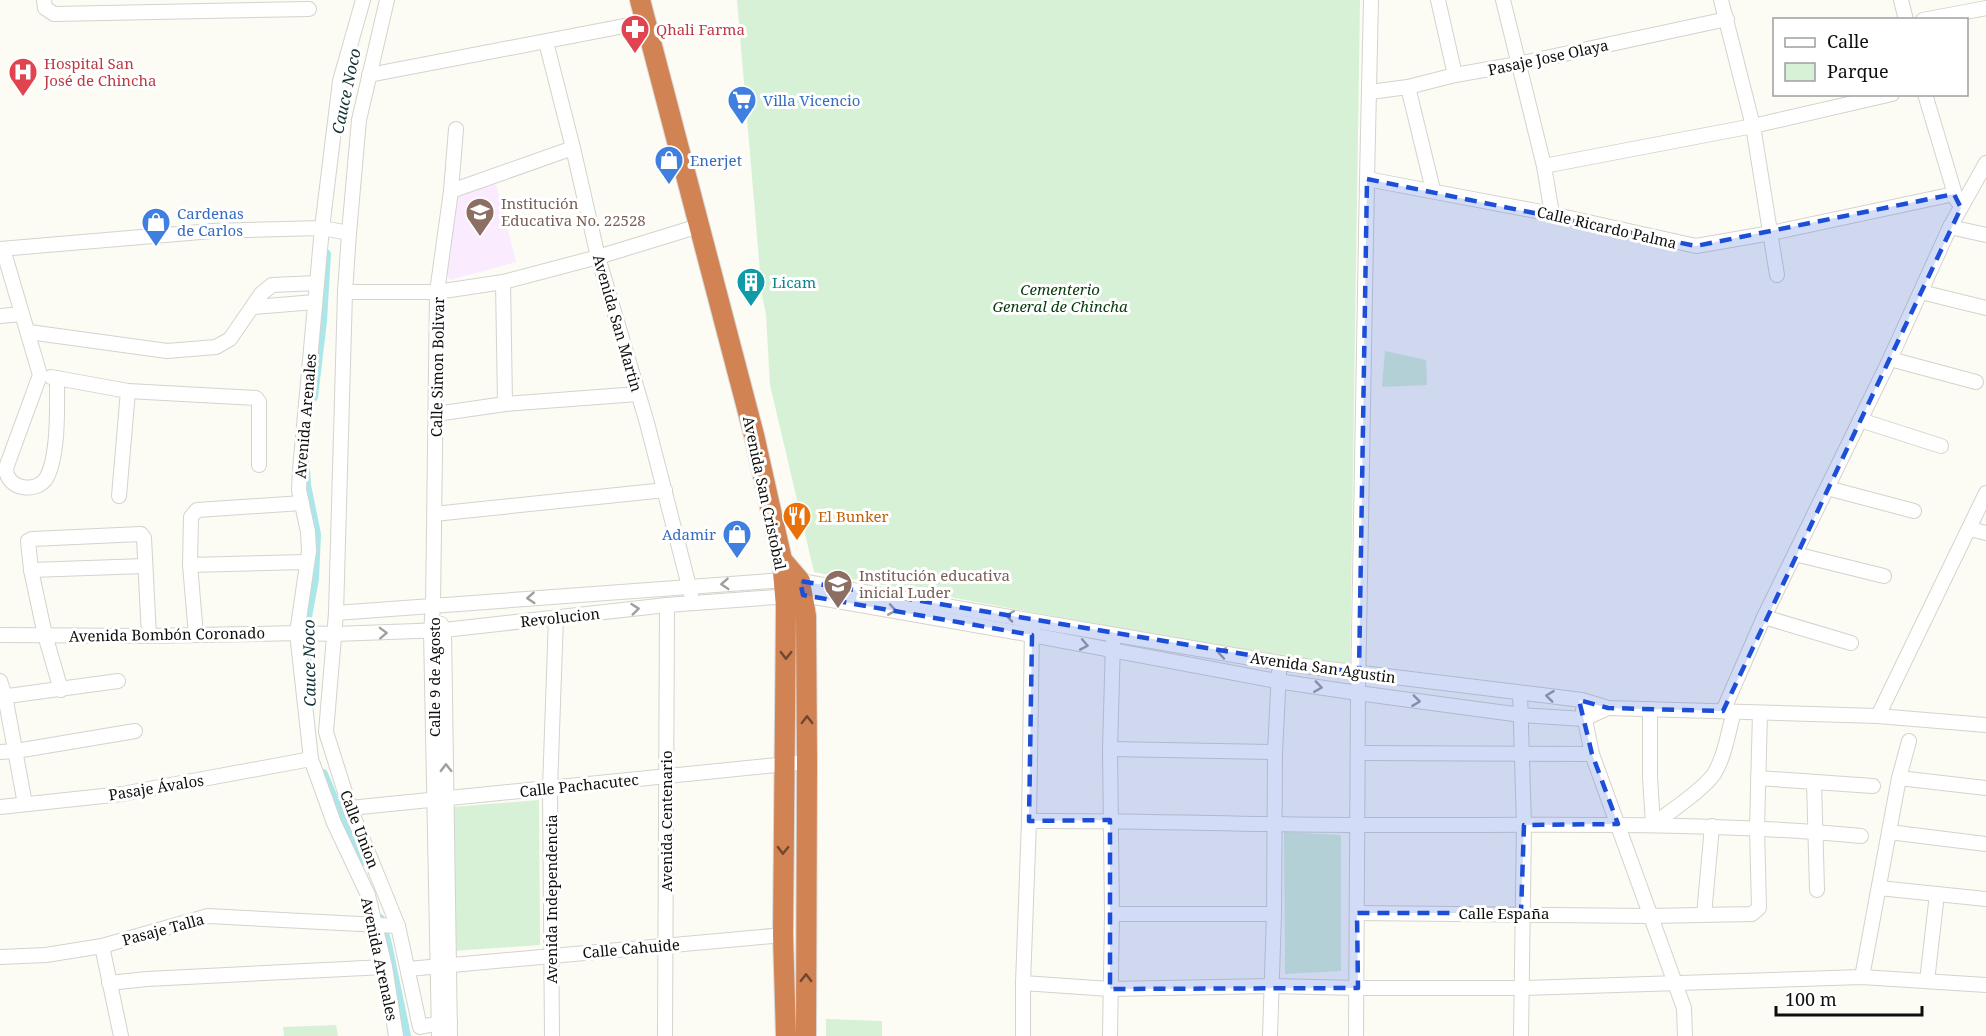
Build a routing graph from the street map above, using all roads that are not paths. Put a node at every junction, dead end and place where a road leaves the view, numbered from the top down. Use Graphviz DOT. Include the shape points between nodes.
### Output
graph roads {
  1 [pos="44,0"];
  2 [pos="363,0"];
  3 [pos="387,0"];
  4 [pos="640,0"];
  5 [pos="1371,0"];
  6 [pos="1438,0"];
  7 [pos="1503,0"];
  8 [pos="1721,0"];
  9 [pos="1901,0"];
  10 [pos="123,7"];
  11 [pos="1986,8"];
  12 [pos="309,9"];
  13 [pos="1906,18"];
  14 [pos="1934,18"];
  15 [pos="1726,19"];
  16 [pos="645,22"];
  17 [pos="546,42"];
  18 [pos="1518,64"];
  19 [pos="369,75"];
  20 [pos="1455,75"];
  21 [pos="1408,87"];
  22 [pos="1370,92"];
  23 [pos="1883,96"];
  24 [pos="1926,96"];
  25 [pos="1753,126"];
  26 [pos="456,129"];
  27 [pos="573,148"];
  28 [pos="1986,164"];
  29 [pos="1544,166"];
  30 [pos="1366,179"];
  31 [pos="1433,190"];
  32 [pos="451,191"];
  33 [pos="1954,194"];
  34 [pos="1961,208"];
  35 [pos="1552,214"];
  36 [pos="699,226"];
  37 [pos="1950,226"];
  38 [pos="322,228"];
  39 [pos="349,233"];
  40 [pos="1771,233"];
  41 [pos="1986,235"];
  42 [pos="2,249"];
  43 [pos="598,257"];
  44 [pos="1777,275"];
  45 [pos="503,282"];
  46 [pos="317,283"];
  47 [pos="345,292"];
  48 [pos="437,292"];
  49 [pos="1920,292"];
  50 [pos="315,302"];
  51 [pos="253,307"];
  52 [pos="1986,308"];
  53 [pos="22,314"];
  54 [pos="0,316"];
  55 [pos="29,332"];
  56 [pos="1890,359"];
  57 [pos="40,375"];
  58 [pos="57,378"];
  59 [pos="1976,382"];
  60 [pos="128,391"];
  61 [pos="639,394"];
  62 [pos="506,404"];
  63 [pos="436,414"];
  64 [pos="1860,420"];
  65 [pos="1941,446"];
  66 [pos="259,465"];
  67 [pos="1827,488"];
  68 [pos="665,490"];
  69 [pos="1986,493"];
  70 [pos="119,495"];
  71 [pos="302,503"];
  72 [pos="1914,511"];
  73 [pos="434,514"];
  74 [pos="1969,529"];
  75 [pos="1986,533"];
  76 [pos="1795,554"];
  77 [pos="307,561"];
  78 [pos="190,565"];
  79 [pos="145,566"];
  80 [pos="32,570"];
  81 [pos="1884,576"];
  82 [pos="797,585"];
  83 [pos="689,587"];
  84 [pos="693,604"];
  85 [pos="667,605"];
  86 [pos="433,606"];
  87 [pos="336,613"];
  88 [pos="1764,617"];
  89 [pos="556,618"];
  90 [pos="1032,619"];
  91 [pos="438,631"];
  92 [pos="299,633"];
  93 [pos="334,634"];
  94 [pos="1032,634"];
  95 [pos="1114,634"];
  96 [pos="0,635"];
  97 [pos="45,635"];
  98 [pos="196,635"];
  99 [pos="149,636"];
  100 [pos="1851,643"];
  101 [pos="1113,650"];
  102 [pos="1280,663"];
  103 [pos="1359,673"];
  104 [pos="0,681"];
  105 [pos="1277,681"];
  106 [pos="112,682"];
  107 [pos="61,690"];
  108 [pos="1358,693"];
  109 [pos="1520,693"];
  110 [pos="3,697"];
  111 [pos="1582,700"];
  112 [pos="1608,708"];
  113 [pos="1650,709"];
  114 [pos="1729,712"];
  115 [pos="1760,712"];
  116 [pos="1521,715"];
  117 [pos="1878,716"];
  118 [pos="1584,719"];
  119 [pos="1986,725"];
  120 [pos="135,731"];
  121 [pos="1909,741"];
  122 [pos="1110,749"];
  123 [pos="16,751"];
  124 [pos="0,752"];
  125 [pos="1275,752"];
  126 [pos="1359,753"];
  127 [pos="1523,754"];
  128 [pos="1592,754"];
  129 [pos="311,759"];
  130 [pos="807,762"];
  131 [pos="784,765"];
  132 [pos="667,777"];
  133 [pos="1758,778"];
  134 [pos="1899,778"];
  135 [pos="1814,782"];
  136 [pos="1873,786"];
  137 [pos="550,788"];
  138 [pos="1986,788"];
  139 [pos="441,799"];
  140 [pos="25,804"];
  141 [pos="0,807"];
  142 [pos="350,808"];
  143 [pos="1110,820"];
  144 [pos="1029,821"];
  145 [pos="1274,823"];
  146 [pos="1618,824"];
  147 [pos="1357,825"];
  148 [pos="1524,825"];
  149 [pos="1653,825"];
  150 [pos="1712,826"];
  151 [pos="1757,828"];
  152 [pos="1815,831"];
  153 [pos="1889,832"];
  154 [pos="1861,836"];
  155 [pos="1986,844"];
  156 [pos="1879,888"];
  157 [pos="1816,890"];
  158 [pos="1937,894"];
  159 [pos="806,898"];
  160 [pos="1986,899"];
  161 [pos="783,900"];
  162 [pos="1356,913"];
  163 [pos="1521,913"];
  164 [pos="1112,914"];
  165 [pos="1274,914"];
  166 [pos="1704,915"];
  167 [pos="1650,916"];
  168 [pos="384,925"];
  169 [pos="783,935"];
  170 [pos="102,946"];
  171 [pos="666,946"];
  172 [pos="552,955"];
  173 [pos="0,957"];
  174 [pos="385,967"];
  175 [pos="444,967"];
  176 [pos="408,969"];
  177 [pos="1862,977"];
  178 [pos="1927,981"];
  179 [pos="109,983"];
  180 [pos="1023,983"];
  181 [pos="1676,984"];
  182 [pos="1986,985"];
  183 [pos="1272,986"];
  184 [pos="1358,988"];
  185 [pos="1521,988"];
  186 [pos="1110,989"];
  187 [pos="443,1027"];
  188 [pos="406,1031"];
  189 [pos="121,1036"];
  190 [pos="450,1036"];
  191 [pos="552,1036"];
  192 [pos="665,1036"];
  193 [pos="786,1036"];
  194 [pos="806,1036"];
  195 [pos="1023,1036"];
  196 [pos="1110,1036"];
  197 [pos="1270,1036"];
  198 [pos="1356,1036"];
  199 [pos="1521,1036"];
  200 [pos="1685,1036"];
  1 -- 10 [label="street" via="45,8 54,14"];
  2 -- 38 [label="street, Avenida Arenales" via="340,81"];
  3 -- 19 [label="street"];
  4 -- 16 [label="highway, Avenida San Cristobal"];
  5 -- 22 [label="street"];
  6 -- 20 [label="street"];
  7 -- 18 [label="street"];
  8 -- 15 [label="street"];
  9 -- 13 [label="street"];
  10 -- 12 [label="street"];
  11 -- 14 [label="street"];
  15 -- 18 [label="street, Pasaje Jose Olaya"];
  15 -- 25 [label="street"];
  16 -- 17 [label="street"];
  16 -- 36 [label="highway, Avenida San Cristobal"];
  17 -- 19 [label="street"];
  17 -- 27 [label="street, Avenida San Martin"];
  18 -- 20 [label="street, Pasaje Jose Olaya"];
  18 -- 29 [label="street"];
  19 -- 39 [label="street" via="359,120"];
  20 -- 21 [label="street, Pasaje Jose Olaya"];
  21 -- 22 [label="street, Pasaje Jose Olaya"];
  21 -- 31 [label="street"];
  22 -- 30 [label="street"];
  23 -- 25 [label="street"];
  24 -- 33 [label="street"];
  25 -- 29 [label="street"];
  25 -- 40 [label="street"];
  26 -- 32 [label="street, Calle Simon Bolivar"];
  27 -- 32 [label="street"];
  27 -- 43 [label="street, Avenida San Martin"];
  28 -- 34 [label="street"];
  29 -- 35 [label="street"];
  30 -- 31 [label="street, Calle Ricardo Palma"];
  30 -- 103 [label="street"];
  31 -- 35 [label="street, Calle Ricardo Palma"];
  32 -- 48 [label="street, Calle Simon Bolivar"];
  33 -- 34 [label="street"];
  33 -- 40 [label="street, Calle Ricardo Palma"];
  34 -- 37 [label="street"];
  35 -- 40 [label="street, Calle Ricardo Palma" via="1696,246"];
  36 -- 43 [label="street"];
  36 -- 82 [label="highway, Avenida San Cristobal"];
  37 -- 41 [label="street"];
  37 -- 49 [label="street"];
  38 -- 39 [label="street"];
  38 -- 42 [label="street" via="212,231"];
  38 -- 46 [label="street, Avenida Arenales"];
  39 -- 47 [label="street"];
  40 -- 44 [label="street"];
  42 -- 53 [label="street"];
  43 -- 45 [label="street"];
  43 -- 61 [label="street, Avenida San Martin"];
  45 -- 48 [label="street"];
  45 -- 62 [label="street"];
  46 -- 50 [label="street, Avenida Arenales"];
  46 -- 51 [label="street" via="272,285"];
  47 -- 48 [label="street"];
  47 -- 87 [label="street"];
  48 -- 63 [label="street, Calle Simon Bolivar"];
  49 -- 52 [label="street"];
  49 -- 56 [label="street"];
  50 -- 51 [label="street"];
  50 -- 71 [label="street, Avenida Arenales" via="300,470"];
  51 -- 55 [label="street" via="230,339 216,347 167,351"];
  53 -- 54 [label="street"];
  53 -- 55 [label="street"];
  55 -- 57 [label="street"];
  56 -- 59 [label="street"];
  56 -- 64 [label="street"];
  57 -- 58 [label="street"];
  57 -- 58 [label="street" via="6,468 9,481 22,487 39,484 47,477 56,435"];
  58 -- 60 [label="street"];
  60 -- 66 [label="street" via="256,398"];
  60 -- 70 [label="street"];
  61 -- 62 [label="street"];
  61 -- 68 [label="street, Avenida San Martin"];
  62 -- 63 [label="street"];
  63 -- 73 [label="street, Calle Simon Bolivar"];
  64 -- 65 [label="street"];
  64 -- 67 [label="street"];
  67 -- 72 [label="street"];
  67 -- 76 [label="street"];
  68 -- 73 [label="street"];
  68 -- 83 [label="street, Avenida San Martin"];
  69 -- 74 [label="street"];
  71 -- 77 [label="street, Avenida Arenales" via="308,532"];
  71 -- 78 [label="street" via="197,510 191,517"];
  73 -- 86 [label="street, Calle Simon Bolivar"];
  74 -- 75 [label="street"];
  74 -- 117 [label="street"];
  76 -- 81 [label="street"];
  76 -- 88 [label="street"];
  77 -- 78 [label="street"];
  77 -- 92 [label="street, Avenida Arenales"];
  78 -- 98 [label="street"];
  79 -- 80 [label="street"];
  79 -- 80 [label="street" via="144,538 139,533 32,539 28,545"];
  79 -- 99 [label="street"];
  80 -- 97 [label="street"];
  82 -- 83 [label="street, Revolucion, one-way"];
  82 -- 84 [label="street, Revolucion"];
  90 -- 82 [label="street, Avenida San Agustin, one-way"];
  82 -- 94 [label="street, Avenida San Agustin, one-way"];
  130 -- 82 [label="highway, one-way" via="806,616"];
  82 -- 131 [label="highway, Avenida San Cristobal, one-way"];
  83 -- 84 [label="street, Avenida San Martin"];
  83 -- 86 [label="street, Revolucion, one-way"];
  84 -- 85 [label="street, Revolucion"];
  89 -- 85 [label="street, Revolucion, one-way"];
  85 -- 132 [label="street, Avenida Centenario"];
  86 -- 87 [label="street, Revolucion"];
  86 -- 91 [label="street, Calle 9 de Agosto"];
  87 -- 93 [label="street"];
  88 -- 100 [label="street"];
  88 -- 114 [label="street"];
  89 -- 91 [label="street, Revolucion"];
  89 -- 137 [label="street, Avenida Independencia"];
  90 -- 94 [label="street"];
  90 -- 95 [label="street, Avenida San Agustin"];
  93 -- 91 [label="street, Revolucion, one-way"];
  91 -- 139 [label="street, Calle 9 de Agosto"];
  92 -- 93 [label="street, Avenida Bombón Coronado"];
  92 -- 98 [label="street, Avenida Bombón Coronado"];
  92 -- 129 [label="street, Avenida Arenales"];
  93 -- 142 [label="street, Calle Union" via="326,732"];
  94 -- 101 [label="street, Avenida San Agustin, one-way"];
  94 -- 144 [label="street"];
  95 -- 101 [label="street"];
  102 -- 95 [label="street, Avenida San Agustin, one-way"];
  96 -- 97 [label="street, Avenida Bombón Coronado"];
  97 -- 99 [label="street, Avenida Bombón Coronado"];
  97 -- 107 [label="street"];
  98 -- 99 [label="street, Avenida Bombón Coronado"];
  101 -- 105 [label="street, Avenida San Agustin"];
  101 -- 122 [label="street"];
  102 -- 103 [label="street, Avenida San Agustin"];
  102 -- 105 [label="street"];
  103 -- 108 [label="street"];
  103 -- 109 [label="street, Avenida San Agustin"];
  104 -- 110 [label="street"];
  105 -- 108 [label="street, Avenida San Agustin, one-way"];
  105 -- 125 [label="street"];
  106 -- 107 [label="street"];
  107 -- 110 [label="street"];
  108 -- 116 [label="street, Avenida San Agustin, one-way"];
  108 -- 126 [label="street"];
  111 -- 109 [label="street, Avenida San Agustin, one-way"];
  109 -- 116 [label="street"];
  110 -- 123 [label="street"];
  111 -- 112 [label="street, Avenida San Agustin"];
  111 -- 118 [label="street"];
  112 -- 113 [label="street, Avenida San Agustin"];
  112 -- 118 [label="street"];
  113 -- 114 [label="street, Avenida San Agustin"];
  113 -- 149 [label="street"];
  114 -- 115 [label="street, Avenida San Agustin"];
  114 -- 149 [label="street" via="1721,758 1714,773"];
  115 -- 117 [label="street, Avenida San Agustin"];
  115 -- 133 [label="street"];
  116 -- 118 [label="street, Avenida San Agustin"];
  116 -- 127 [label="street"];
  117 -- 119 [label="street, Avenida San Agustin"];
  118 -- 128 [label="street"];
  120 -- 123 [label="street"];
  121 -- 134 [label="street"];
  122 -- 125 [label="street"];
  122 -- 143 [label="street"];
  123 -- 124 [label="street"];
  123 -- 140 [label="street"];
  125 -- 145 [label="street"];
  126 -- 127 [label="street"];
  126 -- 147 [label="street"];
  127 -- 128 [label="street"];
  127 -- 148 [label="street"];
  128 -- 146 [label="street"];
  129 -- 140 [label="street, Pasaje Ávalos" via="122,794"];
  129 -- 168 [label="street, Avenida Arenales" via="334,823"];
  130 -- 131 [label="street, Calle Pachacutec"];
  130 -- 159 [label="highway"];
  131 -- 132 [label="street, Calle Pachacutec"];
  131 -- 161 [label="highway, Avenida San Cristobal, one-way"];
  132 -- 137 [label="street, Calle Pachacutec"];
  132 -- 171 [label="street, Avenida Centenario"];
  133 -- 135 [label="street"];
  133 -- 151 [label="street"];
  134 -- 138 [label="street"];
  134 -- 153 [label="street"];
  135 -- 136 [label="street"];
  135 -- 152 [label="street"];
  137 -- 139 [label="street, Calle Pachacutec"];
  137 -- 172 [label="street, Avenida Independencia"];
  139 -- 142 [label="street, Calle Pachacutec"];
  139 -- 175 [label="street, Calle 9 de Agosto"];
  140 -- 141 [label="street, Pasaje Ávalos"];
  142 -- 168 [label="street, Calle Union"];
  143 -- 144 [label="street"];
  143 -- 145 [label="street"];
  143 -- 164 [label="street"];
  144 -- 180 [label="street"];
  145 -- 147 [label="street"];
  145 -- 165 [label="street"];
  146 -- 148 [label="street"];
  146 -- 149 [label="street"];
  146 -- 167 [label="street"];
  147 -- 148 [label="street"];
  147 -- 162 [label="street"];
  148 -- 163 [label="street"];
  149 -- 150 [label="street"];
  150 -- 151 [label="street"];
  150 -- 166 [label="street"];
  151 -- 152 [label="street"];
  151 -- 166 [label="street, Calle España" via="1759,908 1752,914"];
  152 -- 154 [label="street"];
  152 -- 157 [label="street"];
  153 -- 155 [label="street"];
  153 -- 156 [label="street"];
  156 -- 158 [label="street"];
  156 -- 177 [label="street"];
  158 -- 160 [label="street"];
  158 -- 178 [label="street"];
  159 -- 161 [label="highway"];
  194 -- 159 [label="highway, one-way"];
  161 -- 169 [label="highway, Avenida San Cristobal"];
  162 -- 163 [label="street, Calle España"];
  162 -- 184 [label="street"];
  163 -- 167 [label="street, Calle España"];
  163 -- 185 [label="street"];
  164 -- 165 [label="street"];
  164 -- 186 [label="street"];
  165 -- 183 [label="street"];
  166 -- 167 [label="street, Calle España"];
  167 -- 181 [label="street"];
  168 -- 170 [label="street, Pasaje Talla" via="208,916"];
  168 -- 174 [label="street, Avenida Arenales"];
  168 -- 176 [label="street, Calle Union"];
  169 -- 171 [label="street, Calle Cahuide"];
  169 -- 193 [label="highway, Avenida San Cristobal"];
  170 -- 173 [label="street, Pasaje Talla"];
  170 -- 179 [label="street"];
  171 -- 172 [label="street, Calle Cahuide"];
  171 -- 192 [label="street, Avenida Centenario"];
  172 -- 175 [label="street, Calle Cahuide"];
  172 -- 191 [label="street, Avenida Independencia"];
  174 -- 179 [label="street"];
  174 -- 188 [label="street, Avenida Arenales"];
  175 -- 176 [label="street, Calle Cahuide"];
  175 -- 187 [label="street, Calle 9 de Agosto"];
  176 -- 188 [label="street, Calle Union"];
  177 -- 178 [label="street"];
  177 -- 181 [label="street"];
  178 -- 182 [label="street"];
  179 -- 189 [label="street"];
  180 -- 186 [label="street"];
  180 -- 195 [label="street"];
  181 -- 185 [label="street"];
  181 -- 200 [label="street" via="1684,1008"];
  183 -- 184 [label="street"];
  183 -- 186 [label="street"];
  183 -- 197 [label="street"];
  184 -- 185 [label="street"];
  184 -- 198 [label="street"];
  185 -- 199 [label="street"];
  186 -- 196 [label="street"];
  187 -- 188 [label="street"];
  187 -- 190 [label="street, Calle 9 de Agosto"];
}
